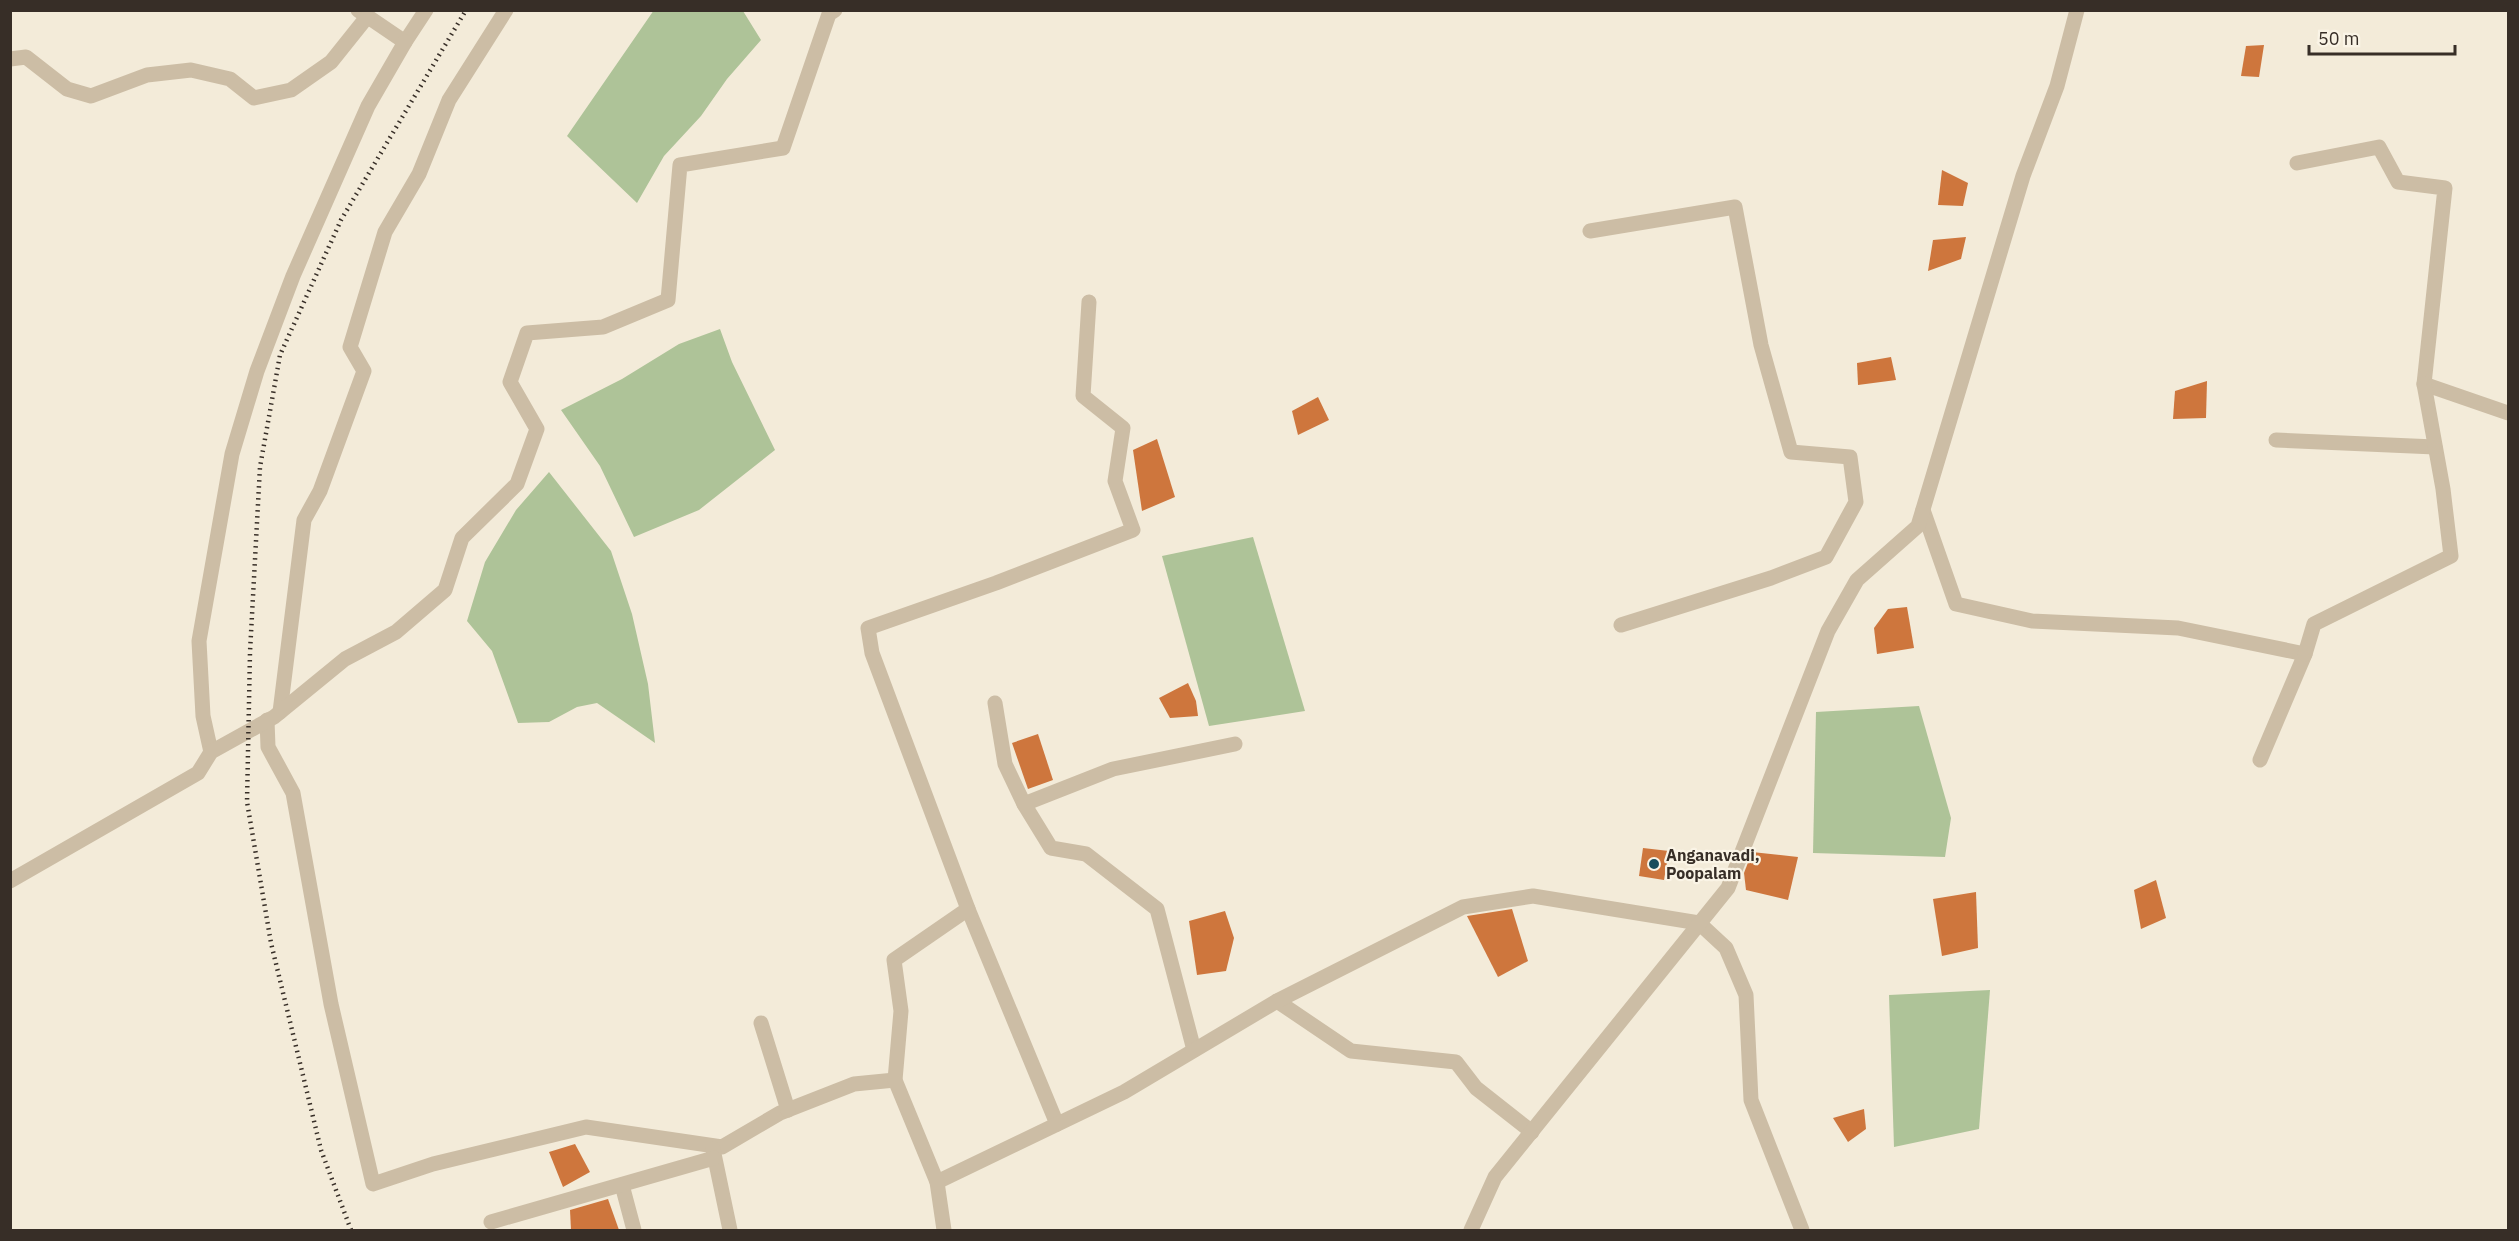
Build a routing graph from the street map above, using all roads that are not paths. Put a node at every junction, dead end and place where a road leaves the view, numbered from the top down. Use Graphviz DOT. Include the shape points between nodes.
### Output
graph roads {
  1 [pos="426,10"];
  2 [pos="506,10"];
  3 [pos="835,10"];
  4 [pos="2077,10"];
  5 [pos="362,14"];
  6 [pos="405,42"];
  7 [pos="10,59"];
  8 [pos="2297,163"];
  9 [pos="1590,231"];
  10 [pos="1089,302"];
  11 [pos="2424,384"];
  12 [pos="2508,413"];
  13 [pos="2276,440"];
  14 [pos="2435,447"];
  15 [pos="1923,510"];
  16 [pos="1621,625"];
  17 [pos="2305,654"];
  18 [pos="995,703"];
  19 [pos="274,716"];
  20 [pos="1235,744"];
  21 [pos="211,752"];
  22 [pos="2260,760"];
  23 [pos="1024,804"];
  24 [pos="10,881"];
  25 [pos="968,909"];
  26 [pos="1699,923"];
  27 [pos="1277,1001"];
  28 [pos="760,1023"];
  29 [pos="1194,1050"];
  30 [pos="895,1080"];
  31 [pos="788,1110"];
  32 [pos="1057,1124"];
  33 [pos="1532,1132"];
  34 [pos="713,1152"];
  35 [pos="937,1182"];
  36 [pos="622,1185"];
  37 [pos="490,1222"];
  38 [pos="634,1230"];
  39 [pos="730,1230"];
  40 [pos="944,1230"];
  41 [pos="1471,1230"];
  42 [pos="1802,1230"];
  1 -- 6 [label="street"];
  2 -- 19 [label="street" via="449,100 419,174 385,232 350,347 364,371 320,491 304,520"];
  3 -- 19 [label="street" via="829,15 783,148 680,165 668,300 603,327 527,333 510,382 537,429 517,484 462,538 445,590 396,632 345,658"];
  4 -- 15 [label="street"];
  5 -- 6 [label="street"];
  5 -- 7 [label="street" via="331,62 291,90 254,98 230,79 191,70 147,75 91,96 67,89 26,57"];
  6 -- 21 [label="street" via="368,106 293,276 257,371 232,454 199,641 203,716"];
  8 -- 11 [label="street" via="2379,147 2398,182 2445,188"];
  9 -- 16 [label="street" via="1735,207 1761,345 1791,452 1850,457 1856,502 1826,557"];
  10 -- 25 [label="street" via="1083,396 1123,428 1115,481 1133,530 868,628 872,653"];
  11 -- 12 [label="street"];
  11 -- 14 [label="street"];
  13 -- 14 [label="street"];
  14 -- 17 [label="street" via="2451,556 2314,624"];
  15 -- 17 [label="street" via="1956,603 2032,621 2178,628"];
  15 -- 26 [label="street" via="1917,526 1857,580 1828,631 1728,888"];
  17 -- 22 [label="street"];
  18 -- 23 [label="street" via="1005,764"];
  19 -- 21 [label="street"];
  19 -- 34 [label="street" via="268,747 293,793 331,1004 373,1184 433,1164 586,1126"];
  20 -- 23 [label="street" via="1113,770"];
  21 -- 24 [label="street" via="198,773"];
  23 -- 29 [label="street" via="1052,848 1086,854 1157,909"];
  25 -- 30 [label="street" via="894,960 901,1011"];
  25 -- 32 [label="street"];
  26 -- 27 [label="street" via="1533,896 1463,907"];
  26 -- 33 [label="street"];
  26 -- 42 [label="street" via="1726,948 1746,995 1751,1100"];
  27 -- 29 [label="street"];
  27 -- 33 [label="street" via="1351,1051 1456,1062 1476,1088"];
  28 -- 31 [label="street"];
  29 -- 32 [label="street" via="1124,1092"];
  30 -- 31 [label="street" via="854,1084"];
  30 -- 35 [label="street"];
  31 -- 34 [label="street"];
  32 -- 35 [label="street"];
  33 -- 41 [label="street" via="1495,1177"];
  34 -- 36 [label="street"];
  34 -- 39 [label="street"];
  35 -- 40 [label="street"];
  36 -- 37 [label="street"];
  36 -- 38 [label="street"];
}
